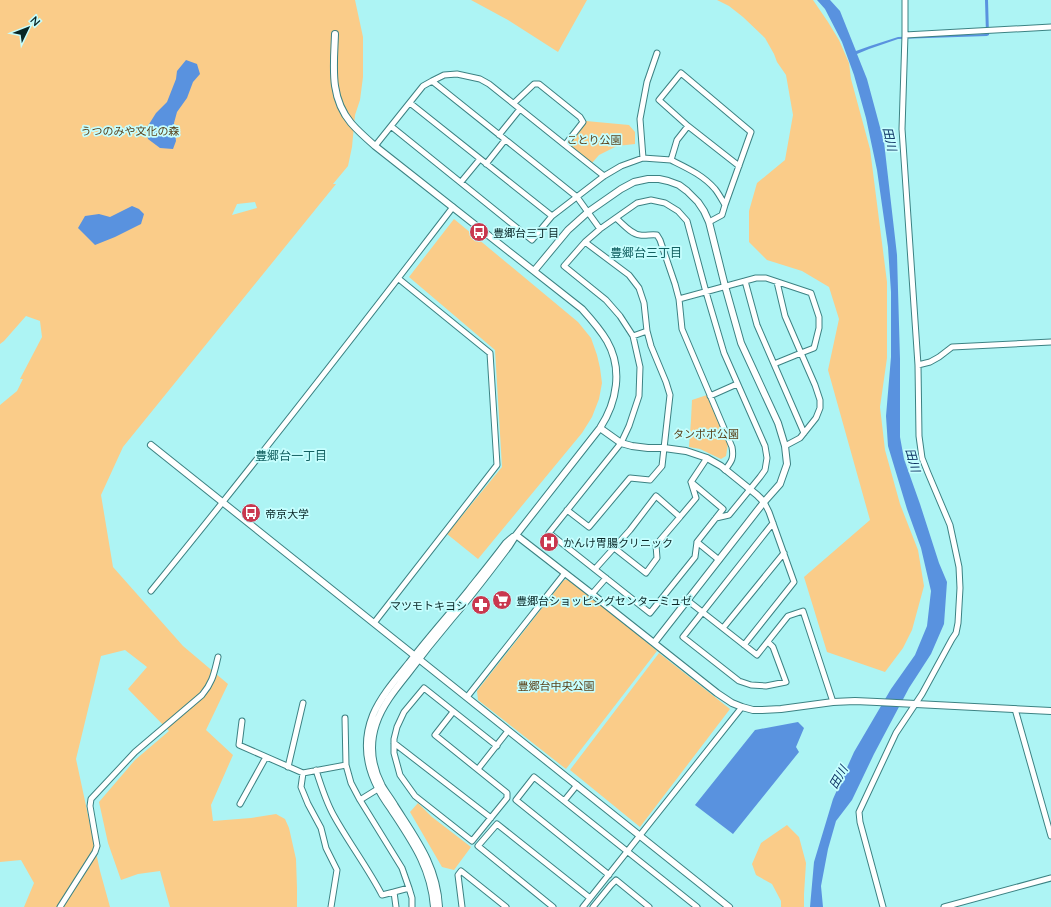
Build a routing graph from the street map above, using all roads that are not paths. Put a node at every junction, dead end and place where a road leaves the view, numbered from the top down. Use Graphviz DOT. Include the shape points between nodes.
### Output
graph roads {
  1 [pos="905,0"];
  2 [pos="1051,28"];
  3 [pos="335,34"];
  4 [pos="905,35"];
  5 [pos="657,53"];
  6 [pos="432,81"];
  7 [pos="410,103"];
  8 [pos="514,103"];
  9 [pos="520,108"];
  10 [pos="688,126"];
  11 [pos="392,127"];
  12 [pos="499,135"];
  13 [pos="505,140"];
  14 [pos="565,145"];
  15 [pos="375,146"];
  16 [pos="480,158"];
  17 [pos="644,158"];
  18 [pos="671,160"];
  19 [pos="486,164"];
  20 [pos="739,166"];
  21 [pos="604,176"];
  22 [pos="461,182"];
  23 [pos="576,197"];
  24 [pos="725,205"];
  25 [pos="453,207"];
  26 [pos="588,212"];
  27 [pos="552,216"];
  28 [pos="616,218"];
  29 [pos="709,222"];
  30 [pos="600,229"];
  31 [pos="585,242"];
  32 [pos="534,271"];
  33 [pos="399,279"];
  34 [pos="745,281"];
  35 [pos="777,282"];
  36 [pos="725,286"];
  37 [pos="706,292"];
  38 [pos="679,299"];
  39 [pos="647,331"];
  40 [pos="632,336"];
  41 [pos="1051,342"];
  42 [pos="801,353"];
  43 [pos="774,364"];
  44 [pos="918,365"];
  45 [pos="737,384"];
  46 [pos="710,396"];
  47 [pos="600,428"];
  48 [pos="804,433"];
  49 [pos="621,443"];
  50 [pos="152,445"];
  51 [pos="785,446"];
  52 [pos="664,448"];
  53 [pos="707,458"];
  54 [pos="725,470"];
  55 [pos="691,482"];
  56 [pos="750,490"];
  57 [pos="223,502"];
  58 [pos="764,502"];
  59 [pos="567,510"];
  60 [pos="680,517"];
  61 [pos="716,518"];
  62 [pos="773,523"];
  63 [pos="516,535"];
  64 [pos="697,542"];
  65 [pos="613,547"];
  66 [pos="784,553"];
  67 [pos="719,560"];
  68 [pos="595,569"];
  69 [pos="565,573"];
  70 [pos="606,578"];
  71 [pos="151,590"];
  72 [pos="592,594"];
  73 [pos="687,600"];
  74 [pos="702,612"];
  75 [pos="374,623"];
  76 [pos="723,628"];
  77 [pos="768,642"];
  78 [pos="654,643"];
  79 [pos="744,644"];
  80 [pos="218,657"];
  81 [pos="417,657"];
  82 [pos="467,697"];
  83 [pos="833,702"];
  84 [pos="303,703"];
  85 [pos="914,704"];
  86 [pos="742,707"];
  87 [pos="1016,710"];
  88 [pos="1051,711"];
  89 [pos="453,712"];
  90 [pos="345,718"];
  91 [pos="242,721"];
  92 [pos="508,731"];
  93 [pos="394,743"];
  94 [pos="496,746"];
  95 [pos="266,757"];
  96 [pos="346,765"];
  97 [pos="288,767"];
  98 [pos="316,770"];
  99 [pos="478,770"];
  100 [pos="302,773"];
  101 [pos="577,785"];
  102 [pos="380,787"];
  103 [pos="360,800"];
  104 [pos="564,801"];
  105 [pos="240,804"];
  106 [pos="491,818"];
  107 [pos="640,835"];
  108 [pos="1051,836"];
  109 [pos="627,851"];
  110 [pos="609,875"];
  111 [pos="1051,878"];
  112 [pos="409,888"];
  113 [pos="394,892"];
  114 [pos="590,898"];
  115 [pos="595,905"];
  116 [pos="60,907"];
  117 [pos="331,907"];
  118 [pos="396,907"];
  119 [pos="412,907"];
  120 [pos="434,907"];
  121 [pos="439,907"];
  122 [pos="462,907"];
  123 [pos="506,907"];
  124 [pos="553,907"];
  125 [pos="583,907"];
  126 [pos="602,907"];
  127 [pos="649,907"];
  128 [pos="697,907"];
  129 [pos="729,907"];
  130 [pos="883,907"];
  131 [pos="944,907"];
  1 -- 4 [label="street"];
  2 -- 4 [label="street"];
  3 -- 15 [label="street" via="334,83 339,104 350,122"];
  4 -- 44 [label="street" via="902,129"];
  5 -- 17 [label="street" via="647,82 640,119"];
  6 -- 7 [label="street" via="423,86"];
  6 -- 8 [label="street" via="444,75 457,74 480,79"];
  6 -- 12 [label="street"];
  7 -- 11 [label="street"];
  7 -- 16 [label="street"];
  8 -- 9 [label="street"];
  8 -- 14 [label="street" via="534,84 539,84 582,122"];
  9 -- 12 [label="street"];
  9 -- 14 [label="street"];
  10 -- 18 [label="street" via="677,140"];
  10 -- 20 [label="street"];
  10 -- 20 [label="street" via="659,100 681,73 751,132"];
  11 -- 15 [label="street"];
  11 -- 22 [label="street"];
  12 -- 13 [label="street"];
  13 -- 19 [label="street"];
  13 -- 23 [label="street"];
  14 -- 21 [label="street"];
  15 -- 25 [label="street"];
  16 -- 19 [label="street"];
  16 -- 22 [label="street"];
  17 -- 18 [label="street"];
  17 -- 21 [label="street" via="621,166"];
  18 -- 24 [label="street" via="702,177"];
  19 -- 27 [label="street"];
  20 -- 24 [label="street"];
  21 -- 23 [label="street"];
  22 -- 27 [label="street" via="532,240"];
  23 -- 26 [label="street"];
  23 -- 27 [label="street"];
  24 -- 29 [label="street" via="722,215"];
  25 -- 32 [label="street"];
  25 -- 33 [label="street"];
  26 -- 29 [label="street" via="634,182 659,179 679,185 687,191 698,202"];
  26 -- 30 [label="street"];
  26 -- 32 [label="street" via="568,230"];
  28 -- 30 [label="street"];
  28 -- 37 [label="street" via="637,203 651,200 665,203 678,211 687,221"];
  28 -- 38 [label="street" via="634,234 652,234 660,240"];
  29 -- 36 [label="street"];
  30 -- 31 [label="street"];
  31 -- 39 [label="street" via="629,275 639,288 644,303"];
  31 -- 40 [label="street" via="564,266 606,300"];
  32 -- 47 [label="street" via="590,318 604,335 611,350 616,388 610,410"];
  33 -- 57 [label="street"];
  33 -- 75 [label="street" via="490,353 498,465"];
  34 -- 35 [label="street" via="766,278"];
  34 -- 36 [label="street"];
  34 -- 43 [label="street" via="757,325"];
  35 -- 42 [label="street" via="785,316"];
  35 -- 42 [label="street" via="811,292 819,317 819,328 814,348"];
  36 -- 37 [label="street"];
  36 -- 51 [label="street" via="742,343 778,424"];
  37 -- 38 [label="street"];
  37 -- 45 [label="street" via="724,353"];
  38 -- 46 [label="street" via="682,329"];
  39 -- 40 [label="street"];
  39 -- 52 [label="street" via="650,346 670,395"];
  40 -- 49 [label="street" via="640,367 640,396"];
  41 -- 44 [label="street" via="952,347 930,362"];
  42 -- 43 [label="street"];
  42 -- 48 [label="street" via="820,400 816,418"];
  43 -- 48 [label="street"];
  44 -- 85 [label="street" via="918,413 922,458 950,526 959,567 960,588 956,633"];
  45 -- 46 [label="street"];
  45 -- 56 [label="street" via="765,446 767,458 765,470"];
  46 -- 54 [label="street" via="732,447 731,462"];
  47 -- 49 [label="street"];
  47 -- 63 [label="street"];
  48 -- 51 [label="street"];
  49 -- 52 [label="street"];
  49 -- 59 [label="street"];
  50 -- 57 [label="street"];
  51 -- 58 [label="street" via="787,464 780,484"];
  52 -- 53 [label="street" via="686,451"];
  52 -- 59 [label="street" via="662,466 650,480 630,478 589,527"];
  53 -- 54 [label="street"];
  53 -- 55 [label="street"];
  54 -- 56 [label="street"];
  55 -- 60 [label="street" via="696,498"];
  55 -- 61 [label="street" via="723,509"];
  56 -- 58 [label="street"];
  56 -- 61 [label="street" via="729,515"];
  57 -- 71 [label="street"];
  57 -- 75 [label="street"];
  58 -- 62 [label="street"];
  58 -- 67 [label="street"];
  59 -- 68 [label="street" via="549,533"];
  60 -- 65 [label="street" via="656,496 630,530"];
  60 -- 65 [label="street" via="656,545 657,558 646,573"];
  61 -- 64 [label="street"];
  62 -- 66 [label="street"];
  62 -- 74 [label="street"];
  63 -- 69 [label="street"];
  63 -- 81 [label="street" via="505,552"];
  64 -- 67 [label="street"];
  64 -- 70 [label="street" via="695,557 650,613"];
  65 -- 68 [label="street"];
  66 -- 76 [label="street"];
  66 -- 79 [label="street" via="794,582"];
  67 -- 73 [label="street"];
  68 -- 70 [label="street"];
  69 -- 72 [label="street"];
  69 -- 82 [label="street"];
  70 -- 72 [label="street"];
  72 -- 78 [label="street"];
  73 -- 74 [label="street"];
  73 -- 78 [label="street"];
  74 -- 76 [label="street"];
  74 -- 77 [label="street" via="683,637 739,681 766,686 786,682 773,647"];
  75 -- 81 [label="street"];
  76 -- 79 [label="street"];
  77 -- 79 [label="street" via="757,655"];
  77 -- 83 [label="street" via="788,616 802,611"];
  78 -- 86 [label="street" via="717,693"];
  80 -- 116 [label="street" via="212,681 202,695 135,752 90,799 97,846"];
  81 -- 82 [label="street"];
  81 -- 102 [label="street" via="382,709 375,726 372,747"];
  82 -- 92 [label="street"];
  83 -- 85 [label="street"];
  83 -- 86 [label="street" via="770,710"];
  84 -- 97 [label="street"];
  85 -- 87 [label="street"];
  85 -- 130 [label="street" via="896,733 859,812"];
  86 -- 107 [label="street"];
  87 -- 88 [label="street"];
  87 -- 108 [label="street"];
  89 -- 93 [label="street" via="424,688 404,712 397,727"];
  89 -- 94 [label="street"];
  89 -- 99 [label="street" via="435,735"];
  90 -- 96 [label="street"];
  91 -- 95 [label="street" via="239,745"];
  92 -- 94 [label="street"];
  92 -- 101 [label="street"];
  93 -- 106 [label="street"];
  93 -- 106 [label="street" via="400,775 415,796 472,841"];
  94 -- 99 [label="street"];
  95 -- 97 [label="street"];
  95 -- 105 [label="street"];
  96 -- 98 [label="street"];
  96 -- 103 [label="street" via="351,783"];
  97 -- 100 [label="street"];
  98 -- 100 [label="street"];
  98 -- 113 [label="street" via="334,817 382,895"];
  99 -- 106 [label="street" via="507,793 507,798"];
  100 -- 117 [label="street" via="301,787 321,828 326,848 337,870"];
  101 -- 104 [label="street"];
  101 -- 107 [label="street"];
  102 -- 103 [label="street"];
  102 -- 120 [label="street" via="421,857 430,882"];
  102 -- 121 [label="street" via="425,855 435,880"];
  103 -- 112 [label="street" via="402,868"];
  104 -- 109 [label="street"];
  104 -- 110 [label="street" via="534,777 516,800"];
  107 -- 109 [label="street"];
  107 -- 129 [label="street"];
  109 -- 110 [label="street"];
  109 -- 128 [label="street"];
  110 -- 114 [label="street"];
  111 -- 131 [label="street"];
  112 -- 113 [label="street"];
  112 -- 119 [label="street"];
  113 -- 118 [label="street"];
  114 -- 124 [label="street" via="497,824 478,846"];
  114 -- 125 [label="street"];
  115 -- 126 [label="street"];
  115 -- 127 [label="street" via="616,880"];
  122 -- 123 [label="street" via="458,875 461,871"];
}
